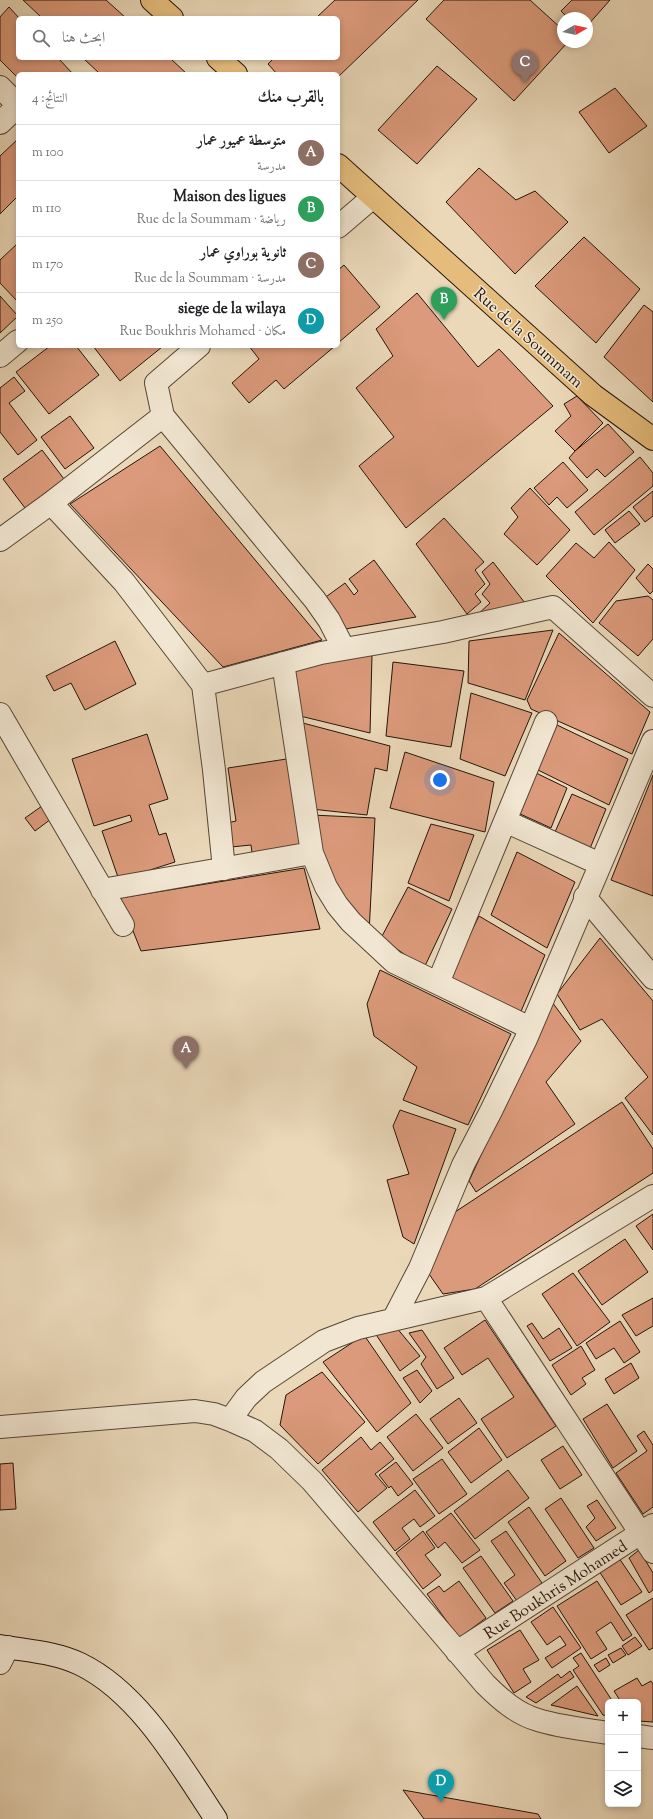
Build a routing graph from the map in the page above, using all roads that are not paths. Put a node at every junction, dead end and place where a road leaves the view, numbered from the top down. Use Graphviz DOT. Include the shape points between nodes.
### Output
graph roads {
  1 [pos="152,0"];
  2 [pos="170,16"];
  3 [pos="220,60"];
  4 [pos="234,72"];
  5 [pos="0,87"];
  6 [pos="16,104"];
  7 [pos="16,108"];
  8 [pos="0,123"];
  9 [pos="340,167"];
  10 [pos="373,197"];
  11 [pos="340,225"];
  12 [pos="16,343"];
  13 [pos="197,348"];
  14 [pos="0,356"];
  15 [pos="163,416"];
  16 [pos="653,439"];
  17 [pos="51,503"];
  18 [pos="0,540"];
  19 [pos="344,649"];
  20 [pos="283,662"];
  21 [pos="203,685"];
  22 [pos="653,696"];
  23 [pos="0,714"];
  24 [pos="546,722"];
  25 [pos="653,741"];
  26 [pos="505,821"];
  27 [pos="312,853"];
  28 [pos="600,864"];
  29 [pos="224,869"];
  30 [pos="102,890"];
  31 [pos="585,897"];
  32 [pos="123,925"];
  33 [pos="653,978"];
  34 [pos="438,983"];
  35 [pos="530,1028"];
  36 [pos="653,1196"];
  37 [pos="486,1298"];
  38 [pos="394,1318"];
  39 [pos="230,1420"];
  40 [pos="0,1427"];
  41 [pos="647,1529"];
  42 [pos="653,1552"];
  43 [pos="3,1652"];
  44 [pos="457,1652"];
  45 [pos="605,1732"];
  46 [pos="641,1736"];
  47 [pos="653,1738"];
  48 [pos="216,1819"];
  1 -- 2 [label="main road"];
  3 -- 4 [label="main road"];
  5 -- 6 [label="street"];
  7 -- 8 [label="street"];
  9 -- 10 [label="main road, Rue de la Soummam"];
  10 -- 11 [label="street"];
  10 -- 16 [label="main road, Rue de la Soummam" via="593,395"];
  12 -- 14 [label="street"];
  13 -- 15 [label="street" via="156,383"];
  15 -- 17 [label="street"];
  15 -- 19 [label="street" via="315,600"];
  17 -- 18 [label="street"];
  17 -- 21 [label="street" via="124,582"];
  19 -- 20 [label="street"];
  19 -- 22 [label="street" via="443,632 554,607"];
  20 -- 21 [label="street"];
  20 -- 27 [label="street"];
  21 -- 29 [label="street"];
  23 -- 30 [label="street"];
  24 -- 26 [label="street"];
  25 -- 28 [label="street"];
  26 -- 28 [label="street"];
  26 -- 34 [label="street"];
  27 -- 29 [label="street"];
  27 -- 34 [label="street" via="326,887 351,922 394,962"];
  28 -- 31 [label="street"];
  29 -- 30 [label="street"];
  30 -- 32 [label="street"];
  31 -- 33 [label="street"];
  31 -- 35 [label="street"];
  34 -- 35 [label="street"];
  35 -- 38 [label="street" via="492,1111 463,1165 420,1268"];
  36 -- 37 [label="street"];
  37 -- 38 [label="street"];
  37 -- 41 [label="street"];
  38 -- 39 [label="street" via="346,1332 324,1342 263,1382 246,1398"];
  39 -- 40 [label="street" via="195,1411"];
  39 -- 44 [label="street" via="255,1431 312,1481"];
  41 -- 42 [label="street"];
  41 -- 44 [label="street, Rue Boukhris Mohamed"];
  43 -- 48 [label="street" via="55,1655 80,1664 100,1676 138,1711 158,1735"];
  44 -- 45 [label="street" via="494,1693 524,1714 538,1720"];
  46 -- 47 [label="street"];
}
